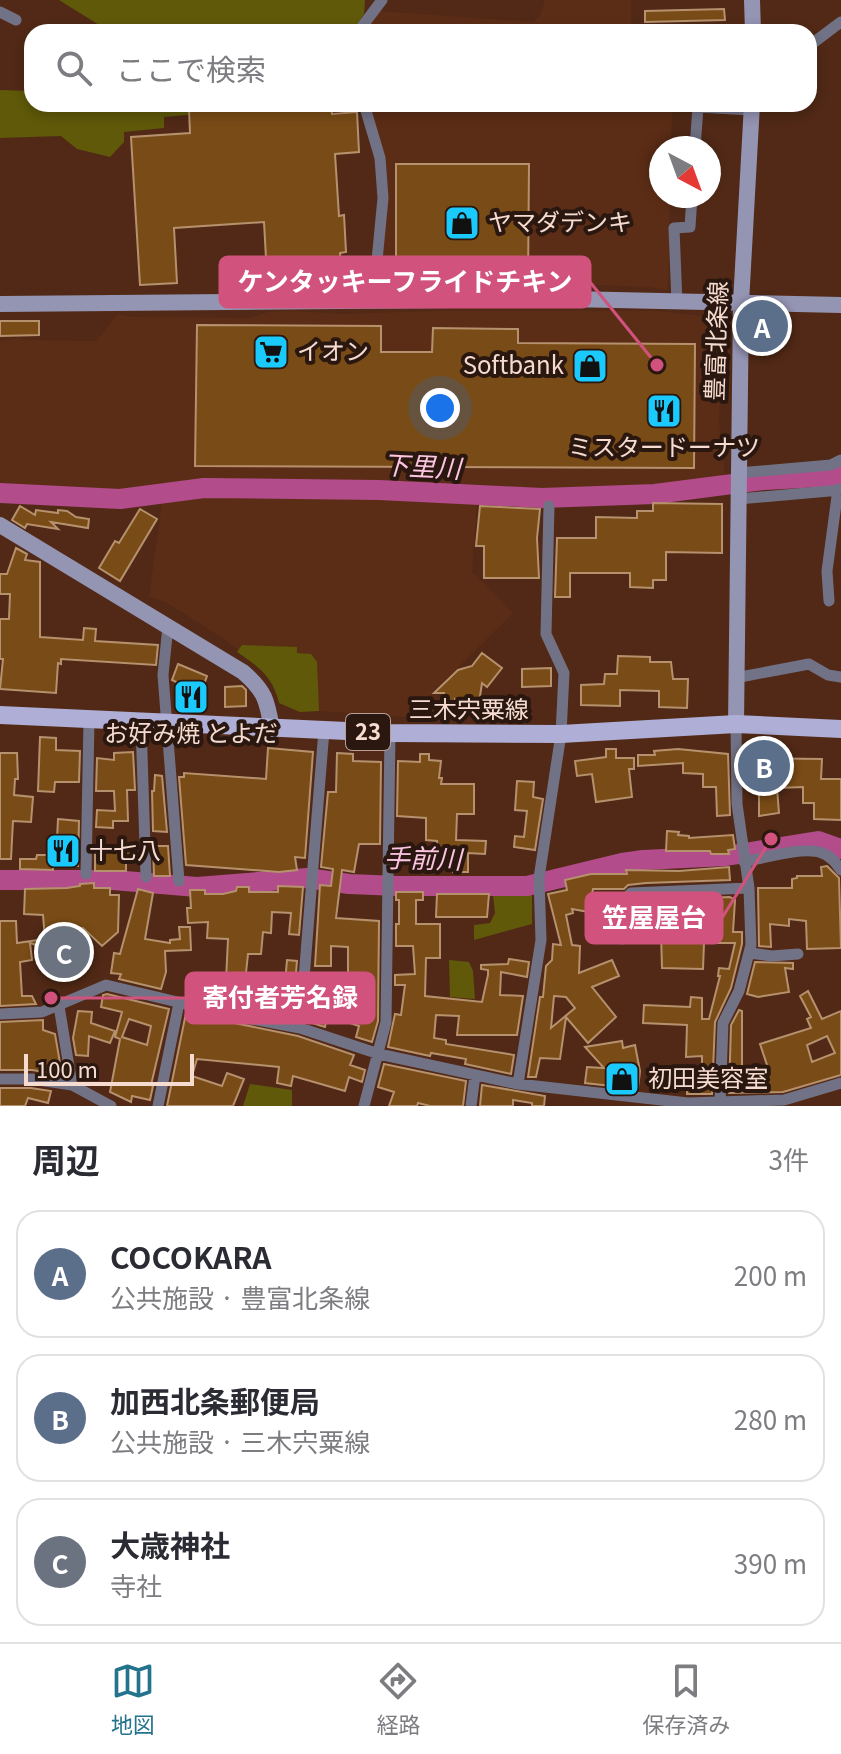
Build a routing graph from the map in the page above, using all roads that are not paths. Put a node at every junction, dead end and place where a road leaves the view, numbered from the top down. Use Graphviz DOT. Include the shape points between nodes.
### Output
graph roads {
  1 [pos="382,0"];
  2 [pos="752,0"];
  3 [pos="372,6"];
  4 [pos="0,12"];
  5 [pos="16,20"];
  6 [pos="841,22"];
  7 [pos="362,24"];
  8 [pos="753,24"];
  9 [pos="817,40"];
  10 [pos="366,112"];
  11 [pos="698,112"];
  12 [pos="751,112"];
  13 [pos="696,136"];
  14 [pos="691,208"];
  15 [pos="373,302"];
  16 [pos="677,303"];
  17 [pos="741,303"];
  18 [pos="0,304"];
  19 [pos="841,305"];
  20 [pos="841,460"];
  21 [pos="738,473"];
  22 [pos="839,490"];
  23 [pos="738,496"];
  24 [pos="549,506"];
  25 [pos="0,525"];
  26 [pos="835,544"];
  27 [pos="829,601"];
  28 [pos="168,626"];
  29 [pos="841,677"];
  30 [pos="735,678"];
  31 [pos="0,715"];
  32 [pos="89,720"];
  33 [pos="141,723"];
  34 [pos="167,723"];
  35 [pos="736,724"];
  36 [pos="272,729"];
  37 [pos="841,729"];
  38 [pos="324,730"];
  39 [pos="390,733"];
  40 [pos="561,734"];
  41 [pos="744,856"];
  42 [pos="839,864"];
  43 [pos="86,874"];
  44 [pos="146,877"];
  45 [pos="179,881"];
  46 [pos="749,888"];
  47 [pos="622,939"];
  48 [pos="750,953"];
  49 [pos="798,954"];
  50 [pos="179,1003"];
  51 [pos="59,1006"];
  52 [pos="0,1014"];
  53 [pos="300,1028"];
  54 [pos="379,1054"];
  55 [pos="475,1075"];
  56 [pos="0,1079"];
  57 [pos="841,1083"];
  58 [pos="518,1084"];
  59 [pos="72,1085"];
  60 [pos="720,1103"];
  61 [pos="688,1105"];
  62 [pos="111,1106"];
  63 [pos="158,1106"];
  64 [pos="364,1106"];
  65 [pos="471,1106"];
  1 -- 3 [label="street"];
  2 -- 8 [label="street"];
  3 -- 7 [label="street"];
  4 -- 5 [label="street"];
  6 -- 9 [label="street"];
  10 -- 15 [label="street" via="380,158 383,198"];
  11 -- 13 [label="street"];
  12 -- 17 [label="street, 豊富北条線"];
  14 -- 16 [label="street" via="690,227 674,228"];
  15 -- 16 [label="street"];
  15 -- 18 [label="street"];
  16 -- 17 [label="street"];
  17 -- 19 [label="street"];
  17 -- 21 [label="street, 豊富北条線"];
  20 -- 21 [label="street"];
  21 -- 23 [label="street, 豊富北条線"];
  22 -- 23 [label="street"];
  22 -- 26 [label="street"];
  23 -- 30 [label="street, 豊富北条線"];
  24 -- 40 [label="street" via="546,634 564,673"];
  25 -- 28 [label="street"];
  26 -- 27 [label="street" via="827,571"];
  28 -- 34 [label="street" via="163,675"];
  28 -- 36 [label="street" via="261,688"];
  29 -- 30 [label="street" via="809,664"];
  30 -- 35 [label="street, 豊富北条線"];
  31 -- 32 [label="main road, 三木宍粟線 / 23"];
  32 -- 33 [label="main road, 三木宍粟線 / 23"];
  32 -- 43 [label="street"];
  33 -- 34 [label="main road, 三木宍粟線 / 23"];
  33 -- 44 [label="street"];
  34 -- 36 [label="main road, 三木宍粟線 / 23"];
  34 -- 45 [label="street"];
  35 -- 37 [label="main road, 三木宍粟線 / 23"];
  35 -- 40 [label="main road, 三木宍粟線 / 23"];
  35 -- 41 [label="street"];
  36 -- 38 [label="main road, 三木宍粟線 / 23"];
  38 -- 39 [label="main road, 三木宍粟線 / 23"];
  38 -- 53 [label="street"];
  39 -- 40 [label="main road, 三木宍粟線 / 23"];
  39 -- 54 [label="street" via="386,1022"];
  40 -- 58 [label="street" via="539,882 541,940"];
  41 -- 42 [label="street" via="820,852"];
  41 -- 46 [label="street"];
  46 -- 47 [label="street" via="631,893 623,902"];
  46 -- 48 [label="street"];
  48 -- 49 [label="street"];
  48 -- 60 [label="street" via="723,1023"];
  50 -- 51 [label="street" via="106,985"];
  50 -- 53 [label="street"];
  50 -- 63 [label="street"];
  51 -- 52 [label="street"];
  51 -- 59 [label="street"];
  53 -- 54 [label="street"];
  54 -- 55 [label="street"];
  54 -- 64 [label="street"];
  55 -- 58 [label="street"];
  55 -- 65 [label="street"];
  56 -- 59 [label="street"];
  57 -- 60 [label="street" via="784,1100"];
  58 -- 61 [label="street"];
  59 -- 62 [label="street"];
  60 -- 61 [label="street"];
}
